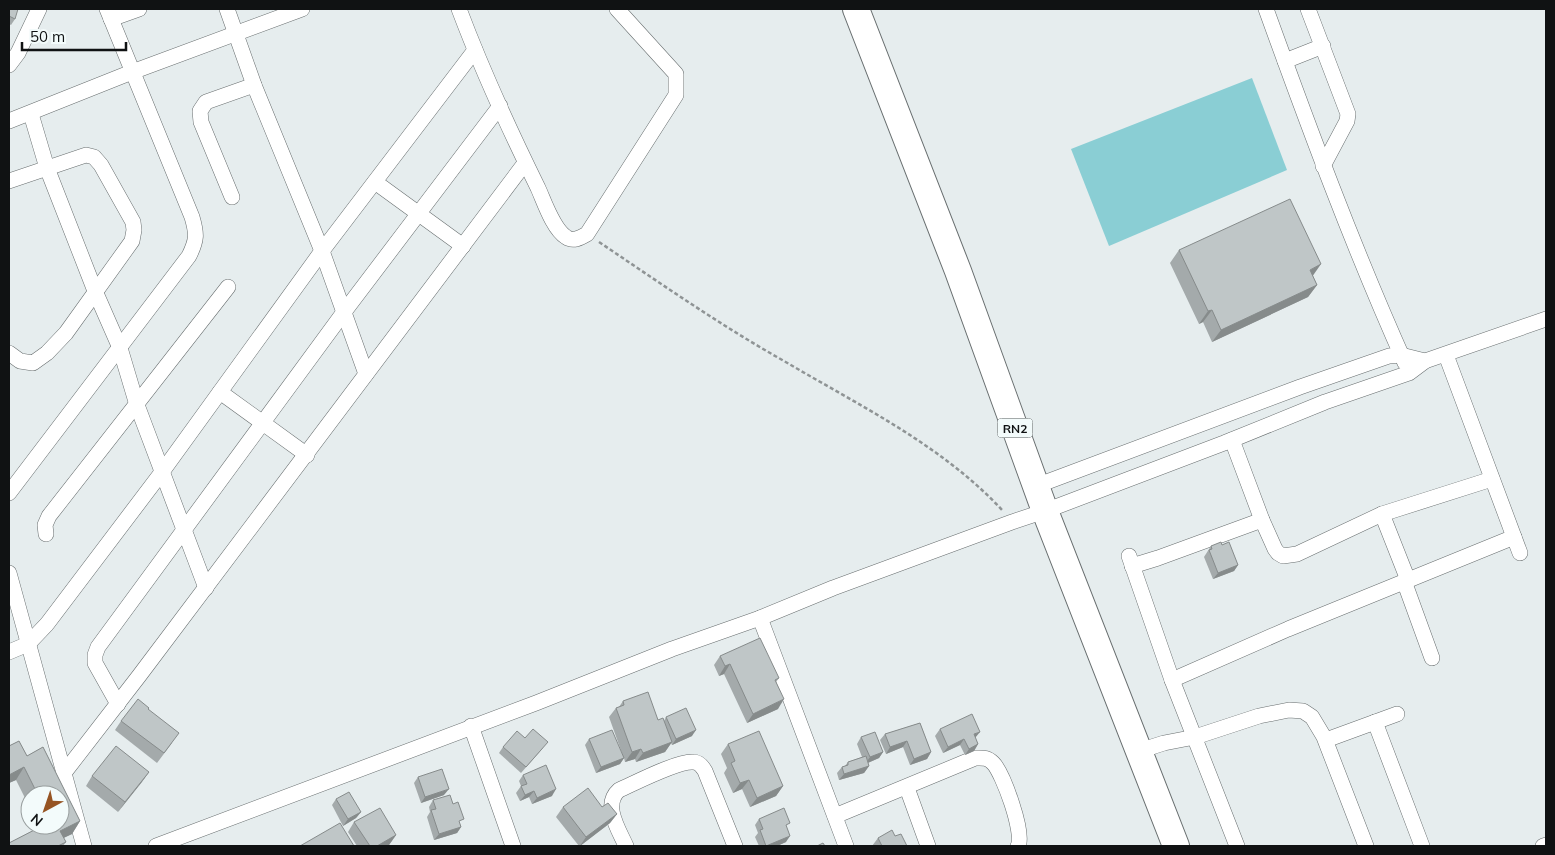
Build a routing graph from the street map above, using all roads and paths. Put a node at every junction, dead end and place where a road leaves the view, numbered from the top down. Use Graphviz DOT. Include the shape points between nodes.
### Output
graph roads {
  1 [pos="39,9"];
  2 [pos="139,9"];
  3 [pos="227,9"];
  4 [pos="302,9"];
  5 [pos="459,9"];
  6 [pos="617,9"];
  7 [pos="856,9"];
  8 [pos="1266,9"];
  9 [pos="1308,9"];
  10 [pos="109,14"];
  11 [pos="236,34"];
  12 [pos="1323,46"];
  13 [pos="475,50"];
  14 [pos="1285,60"];
  15 [pos="9,65"];
  16 [pos="132,72"];
  17 [pos="254,85"];
  18 [pos="500,106"];
  19 [pos="31,114"];
  20 [pos="9,121"];
  21 [pos="526,163"];
  22 [pos="1323,166"];
  23 [pos="47,168"];
  24 [pos="9,181"];
  25 [pos="375,182"];
  26 [pos="232,197"];
  27 [pos="418,213"];
  28 [pos="587,234"];
  29 [pos="462,246"];
  30 [pos="322,251"];
  31 [pos="228,287"];
  32 [pos="95,291"];
  33 [pos="344,312"];
  34 [pos="1546,319"];
  35 [pos="120,348"];
  36 [pos="9,352"];
  37 [pos="1401,355"];
  38 [pos="1446,355"];
  39 [pos="1425,361"];
  40 [pos="1409,372"];
  41 [pos="366,374"];
  42 [pos="220,392"];
  43 [pos="137,404"];
  44 [pos="262,422"];
  45 [pos="1232,440"];
  46 [pos="306,455"];
  47 [pos="162,472"];
  48 [pos="1492,480"];
  49 [pos="1036,486"];
  50 [pos="9,493"];
  51 [pos="1045,511"];
  52 [pos="1382,514"];
  53 [pos="1262,520"];
  54 [pos="1012,522"];
  55 [pos="184,529"];
  56 [pos="46,534"];
  57 [pos="1514,538"];
  58 [pos="1520,553"];
  59 [pos="9,573"];
  60 [pos="1406,581"];
  61 [pos="206,588"];
  62 [pos="760,618"];
  63 [pos="28,644"];
  64 [pos="9,652"];
  65 [pos="1432,658"];
  66 [pos="1172,680"];
  67 [pos="118,704"];
  68 [pos="1397,714"];
  69 [pos="1375,722"];
  70 [pos="471,726"];
  71 [pos="1195,737"];
  72 [pos="1326,740"];
  73 [pos="1138,751"];
  74 [pos="64,773"];
  75 [pos="907,788"];
  76 [pos="835,816"];
  77 [pos="1546,845"];
  78 [pos="84,846"];
  79 [pos="156,846"];
  80 [pos="513,846"];
  81 [pos="626,846"];
  82 [pos="735,846"];
  83 [pos="846,846"];
  84 [pos="928,846"];
  85 [pos="1018,846"];
  86 [pos="1176,846"];
  87 [pos="1237,846"];
  88 [pos="1366,846"];
  89 [pos="1422,846"];
  90 [pos="1543,846"];
  1 -- 15 [label="street"];
  2 -- 10 [label="street"];
  3 -- 11 [label="street"];
  4 -- 11 [label="street"];
  5 -- 13 [label="street"];
  6 -- 28 [label="street" via="676,74 676,96"];
  7 -- 49 [label="highway, RN2" via="958,271"];
  8 -- 14 [label="street"];
  9 -- 12 [label="street"];
  10 -- 16 [label="street"];
  11 -- 16 [label="street"];
  11 -- 17 [label="street"];
  12 -- 14 [label="street"];
  12 -- 22 [label="street" via="1348,114"];
  13 -- 18 [label="street"];
  13 -- 25 [label="street"];
  14 -- 22 [label="street"];
  16 -- 19 [label="street"];
  16 -- 35 [label="street" via="196,230 189,256"];
  17 -- 26 [label="street" via="206,102 200,111"];
  17 -- 30 [label="street"];
  18 -- 21 [label="street"];
  18 -- 27 [label="street"];
  19 -- 20 [label="street"];
  19 -- 23 [label="street"];
  21 -- 28 [label="street" via="558,229 567,238 578,239"];
  21 -- 29 [label="street"];
  22 -- 37 [label="street"];
  23 -- 24 [label="street"];
  23 -- 32 [label="street"];
  23 -- 32 [label="street" via="86,155 94,157 133,222 132,241"];
  25 -- 27 [label="street"];
  25 -- 30 [label="street"];
  27 -- 29 [label="street"];
  27 -- 33 [label="street"];
  28 -- 54 [label="path" via="783,361 914,437 988,496"];
  29 -- 41 [label="street"];
  30 -- 33 [label="street"];
  30 -- 42 [label="street"];
  31 -- 43 [label="street"];
  32 -- 35 [label="street"];
  32 -- 36 [label="street" via="66,332 33,364 20,361"];
  33 -- 41 [label="street"];
  33 -- 44 [label="street"];
  34 -- 38 [label="street"];
  35 -- 43 [label="street"];
  35 -- 50 [label="street"];
  37 -- 39 [label="street"];
  37 -- 40 [label="street"];
  37 -- 49 [label="street" via="1389,356 1300,386"];
  38 -- 39 [label="street"];
  38 -- 48 [label="street"];
  39 -- 40 [label="street"];
  40 -- 45 [label="street"];
  41 -- 46 [label="street"];
  42 -- 44 [label="street"];
  42 -- 47 [label="street"];
  43 -- 47 [label="street"];
  43 -- 56 [label="street" via="49,516"];
  44 -- 46 [label="street"];
  44 -- 55 [label="street"];
  45 -- 51 [label="street"];
  45 -- 53 [label="street"];
  46 -- 61 [label="street"];
  47 -- 55 [label="street"];
  47 -- 63 [label="street" via="47,624"];
  48 -- 52 [label="street"];
  48 -- 57 [label="street"];
  49 -- 51 [label="highway, RN2"];
  51 -- 54 [label="street"];
  51 -- 73 [label="highway, RN2"];
  52 -- 53 [label="street" via="1288,556 1275,549"];
  52 -- 60 [label="street"];
  53 -- 66 [label="street" via="1158,558 1131,561"];
  54 -- 62 [label="street"];
  55 -- 61 [label="street"];
  55 -- 67 [label="street" via="98,647 96,663"];
  57 -- 58 [label="street"];
  57 -- 60 [label="street"];
  59 -- 63 [label="street"];
  60 -- 65 [label="street"];
  60 -- 66 [label="street"];
  61 -- 67 [label="street"];
  62 -- 70 [label="street"];
  62 -- 76 [label="street"];
  63 -- 64 [label="street"];
  63 -- 74 [label="street"];
  66 -- 71 [label="street"];
  67 -- 74 [label="street"];
  68 -- 69 [label="street"];
  69 -- 72 [label="street"];
  69 -- 89 [label="street"];
  70 -- 79 [label="street"];
  70 -- 80 [label="street"];
  71 -- 72 [label="street" via="1289,710 1303,711 1312,717"];
  71 -- 73 [label="street" via="1164,742"];
  71 -- 87 [label="street"];
  72 -- 88 [label="street"];
  73 -- 86 [label="highway, RN2"];
  74 -- 78 [label="street"];
  75 -- 76 [label="street"];
  75 -- 84 [label="street"];
  75 -- 85 [label="street" via="975,758 986,757 1002,775 1020,830"];
  76 -- 83 [label="street"];
  77 -- 90 [label="street"];
  81 -- 82 [label="street" via="611,808 614,794 654,774 692,762 700,764 705,771"];
}
